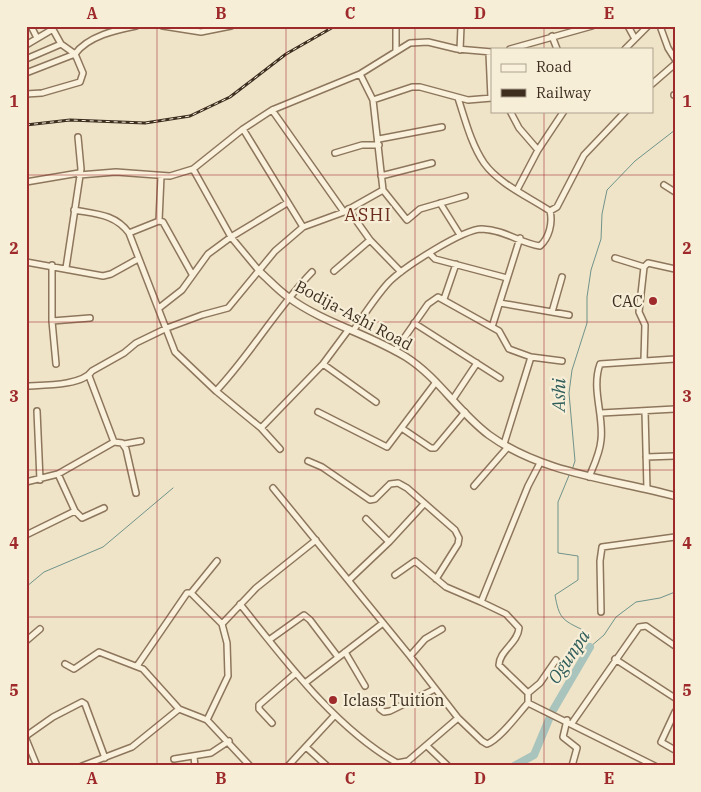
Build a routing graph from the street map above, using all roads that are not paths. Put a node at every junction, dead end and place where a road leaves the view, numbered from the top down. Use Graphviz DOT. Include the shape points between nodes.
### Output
graph roads {
  1 [pos="31,26"];
  2 [pos="105,26"];
  3 [pos="136,26"];
  4 [pos="163,26"];
  5 [pos="231,26"];
  6 [pos="396,26"];
  7 [pos="461,26"];
  8 [pos="592,26"];
  9 [pos="628,26"];
  10 [pos="648,26"];
  11 [pos="660,26"];
  12 [pos="52,28"];
  13 [pos="107,34"];
  14 [pos="552,36"];
  15 [pos="37,38"];
  16 [pos="635,39"];
  17 [pos="27,43"];
  18 [pos="61,44"];
  19 [pos="513,48"];
  20 [pos="556,48"];
  21 [pos="627,48"];
  22 [pos="460,50"];
  23 [pos="396,51"];
  24 [pos="491,53"];
  25 [pos="75,54"];
  26 [pos="26,59"];
  27 [pos="675,59"];
  28 [pos="675,64"];
  29 [pos="26,73"];
  30 [pos="360,74"];
  31 [pos="654,82"];
  32 [pos="26,94"];
  33 [pos="458,98"];
  34 [pos="491,98"];
  35 [pos="372,100"];
  36 [pos="272,110"];
  37 [pos="511,112"];
  38 [pos="563,112"];
  39 [pos="625,112"];
  40 [pos="442,127"];
  41 [pos="243,129"];
  42 [pos="78,137"];
  43 [pos="379,142"];
  44 [pos="538,150"];
  45 [pos="335,153"];
  46 [pos="432,163"];
  47 [pos="193,169"];
  48 [pos="79,174"];
  49 [pos="162,176"];
  50 [pos="381,176"];
  51 [pos="26,182"];
  52 [pos="664,185"];
  53 [pos="383,190"];
  54 [pos="517,190"];
  55 [pos="675,192"];
  56 [pos="465,196"];
  57 [pos="288,203"];
  58 [pos="440,203"];
  59 [pos="74,210"];
  60 [pos="346,211"];
  61 [pos="550,211"];
  62 [pos="159,221"];
  63 [pos="302,227"];
  64 [pos="129,233"];
  65 [pos="460,235"];
  66 [pos="231,237"];
  67 [pos="520,238"];
  68 [pos="370,240"];
  69 [pos="430,254"];
  70 [pos="615,258"];
  71 [pos="138,259"];
  72 [pos="26,262"];
  73 [pos="456,264"];
  74 [pos="52,265"];
  75 [pos="644,267"];
  76 [pos="66,268"];
  77 [pos="675,269"];
  78 [pos="334,271"];
  79 [pos="260,272"];
  80 [pos="312,272"];
  81 [pos="400,272"];
  82 [pos="192,274"];
  83 [pos="562,277"];
  84 [pos="507,278"];
  85 [pos="288,297"];
  86 [pos="444,299"];
  87 [pos="500,303"];
  88 [pos="159,308"];
  89 [pos="552,312"];
  90 [pos="569,315"];
  91 [pos="90,318"];
  92 [pos="52,321"];
  93 [pos="414,324"];
  94 [pos="492,327"];
  95 [pos="167,328"];
  96 [pos="351,330"];
  97 [pos="395,351"];
  98 [pos="531,357"];
  99 [pos="675,359"];
  100 [pos="644,360"];
  101 [pos="562,361"];
  102 [pos="477,362"];
  103 [pos="56,364"];
  104 [pos="323,364"];
  105 [pos="89,376"];
  106 [pos="500,378"];
  107 [pos="436,382"];
  108 [pos="26,386"];
  109 [pos="216,391"];
  110 [pos="453,399"];
  111 [pos="376,402"];
  112 [pos="675,409"];
  113 [pos="37,411"];
  114 [pos="645,411"];
  115 [pos="318,412"];
  116 [pos="465,412"];
  117 [pos="601,413"];
  118 [pos="261,428"];
  119 [pos="403,429"];
  120 [pos="141,441"];
  121 [pos="114,442"];
  122 [pos="124,444"];
  123 [pos="506,445"];
  124 [pos="280,449"];
  125 [pos="675,456"];
  126 [pos="646,457"];
  127 [pos="308,461"];
  128 [pos="540,463"];
  129 [pos="58,474"];
  130 [pos="589,477"];
  131 [pos="40,480"];
  132 [pos="26,482"];
  133 [pos="474,486"];
  134 [pos="273,488"];
  135 [pos="647,489"];
  136 [pos="136,493"];
  137 [pos="675,496"];
  138 [pos="424,504"];
  139 [pos="104,508"];
  140 [pos="75,511"];
  141 [pos="366,519"];
  142 [pos="26,535"];
  143 [pos="675,536"];
  144 [pos="316,540"];
  145 [pos="389,542"];
  146 [pos="217,561"];
  147 [pos="395,575"];
  148 [pos="436,579"];
  149 [pos="349,580"];
  150 [pos="192,593"];
  151 [pos="481,602"];
  152 [pos="240,604"];
  153 [pos="601,612"];
  154 [pos="383,623"];
  155 [pos="222,624"];
  156 [pos="40,629"];
  157 [pos="442,629"];
  158 [pos="269,640"];
  159 [pos="26,641"];
  160 [pos="675,646"];
  161 [pos="345,652"];
  162 [pos="410,656"];
  163 [pos="338,658"];
  164 [pos="615,659"];
  165 [pos="556,660"];
  166 [pos="65,664"];
  167 [pos="137,666"];
  168 [pos="296,673"];
  169 [pos="305,683"];
  170 [pos="365,686"];
  171 [pos="435,689"];
  172 [pos="528,693"];
  173 [pos="675,698"];
  174 [pos="528,702"];
  175 [pos="179,709"];
  176 [pos="380,710"];
  177 [pos="675,712"];
  178 [pos="335,715"];
  179 [pos="458,718"];
  180 [pos="207,720"];
  181 [pos="570,721"];
  182 [pos="272,723"];
  183 [pos="26,738"];
  184 [pos="229,741"];
  185 [pos="427,746"];
  186 [pos="306,747"];
  187 [pos="675,750"];
  188 [pos="194,757"];
  189 [pos="105,758"];
  190 [pos="174,759"];
  191 [pos="647,764"];
  192 [pos="37,766"];
  193 [pos="82,766"];
  194 [pos="195,766"];
  195 [pos="250,766"];
  196 [pos="288,766"];
  197 [pos="327,766"];
  198 [pos="448,766"];
  199 [pos="572,766"];
  200 [pos="655,766"];
  1 -- 15 [label="street"];
  2 -- 13 [label="street"];
  3 -- 13 [label="street"];
  4 -- 5 [label="street" via="201,32"];
  6 -- 23 [label="street"];
  7 -- 22 [label="street"];
  8 -- 14 [label="street"];
  9 -- 16 [label="street"];
  10 -- 16 [label="street"];
  11 -- 27 [label="street"];
  12 -- 15 [label="street"];
  12 -- 18 [label="street"];
  13 -- 25 [label="street" via="85,44"];
  14 -- 19 [label="street"];
  14 -- 20 [label="street"];
  15 -- 17 [label="street"];
  16 -- 21 [label="street"];
  18 -- 25 [label="street"];
  18 -- 26 [label="street"];
  22 -- 23 [label="street" via="418,41"];
  22 -- 24 [label="street"];
  23 -- 30 [label="street"];
  25 -- 29 [label="street"];
  25 -- 32 [label="street" via="83,73 80,82"];
  28 -- 31 [label="street"];
  30 -- 35 [label="street"];
  30 -- 36 [label="street"];
  33 -- 34 [label="street"];
  33 -- 35 [label="street" via="420,87"];
  33 -- 54 [label="street" via="484,163"];
  35 -- 43 [label="street"];
  36 -- 41 [label="street"];
  36 -- 60 [label="street"];
  37 -- 44 [label="street" via="519,128"];
  38 -- 44 [label="street"];
  39 -- 61 [label="street" via="584,155 556,207"];
  40 -- 43 [label="street"];
  41 -- 47 [label="street"];
  41 -- 57 [label="street"];
  42 -- 48 [label="street"];
  43 -- 45 [label="street"];
  43 -- 50 [label="street"];
  44 -- 54 [label="street"];
  46 -- 50 [label="street"];
  47 -- 49 [label="street"];
  47 -- 66 [label="street, Bodija-Ashi Road"];
  48 -- 49 [label="street" via="116,172"];
  48 -- 51 [label="street"];
  48 -- 59 [label="street"];
  49 -- 62 [label="street"];
  50 -- 53 [label="street"];
  52 -- 55 [label="street"];
  53 -- 58 [label="street" via="407,220 420,209"];
  53 -- 60 [label="street"];
  54 -- 61 [label="street"];
  56 -- 58 [label="street"];
  57 -- 63 [label="street"];
  57 -- 66 [label="street"];
  58 -- 65 [label="street"];
  59 -- 64 [label="street" via="117,220"];
  59 -- 76 [label="street"];
  60 -- 63 [label="street"];
  60 -- 68 [label="street"];
  61 -- 67 [label="street" via="550,230 540,246"];
  62 -- 64 [label="street"];
  62 -- 82 [label="street" via="165,223"];
  63 -- 79 [label="street" via="275,251"];
  64 -- 71 [label="street"];
  65 -- 67 [label="street" via="480,229 496,230"];
  65 -- 69 [label="street"];
  66 -- 79 [label="street, Bodija-Ashi Road"];
  66 -- 82 [label="street" via="208,254"];
  67 -- 84 [label="street"];
  68 -- 78 [label="street"];
  68 -- 81 [label="street"];
  69 -- 73 [label="street" via="435,259"];
  69 -- 81 [label="street"];
  70 -- 75 [label="street"];
  71 -- 76 [label="street" via="103,276"];
  71 -- 88 [label="street"];
  72 -- 74 [label="street"];
  73 -- 84 [label="street"];
  73 -- 86 [label="street"];
  74 -- 76 [label="street"];
  74 -- 92 [label="street"];
  75 -- 77 [label="street" via="648,262"];
  75 -- 100 [label="street" via="639,312 645,325"];
  79 -- 85 [label="street, Bodija-Ashi Road"];
  79 -- 95 [label="street" via="228,308"];
  80 -- 85 [label="street"];
  81 -- 96 [label="street"];
  82 -- 88 [label="street" via="182,290"];
  83 -- 89 [label="street"];
  84 -- 87 [label="street"];
  85 -- 96 [label="street, Bodija-Ashi Road"];
  85 -- 109 [label="street" via="254,346"];
  86 -- 93 [label="street" via="432,300"];
  86 -- 94 [label="street"];
  87 -- 89 [label="street"];
  87 -- 94 [label="street"];
  88 -- 95 [label="street"];
  89 -- 90 [label="street"];
  91 -- 92 [label="street"];
  92 -- 103 [label="street"];
  93 -- 97 [label="street"];
  93 -- 102 [label="street"];
  94 -- 98 [label="street" via="499,331 509,349"];
  95 -- 105 [label="street" via="136,343"];
  95 -- 109 [label="street" via="175,352"];
  96 -- 97 [label="street, Bodija-Ashi Road"];
  96 -- 104 [label="street"];
  97 -- 107 [label="street, Bodija-Ashi Road"];
  98 -- 101 [label="street"];
  98 -- 123 [label="street"];
  99 -- 100 [label="street"];
  100 -- 117 [label="street" via="600,364 596,389"];
  102 -- 106 [label="street"];
  102 -- 110 [label="street"];
  104 -- 111 [label="street"];
  104 -- 118 [label="street"];
  105 -- 108 [label="street" via="68,382"];
  105 -- 121 [label="street"];
  107 -- 110 [label="street, Bodija-Ashi Road"];
  107 -- 119 [label="street"];
  109 -- 118 [label="street"];
  110 -- 116 [label="street, Bodija-Ashi Road"];
  112 -- 114 [label="street"];
  113 -- 131 [label="street"];
  114 -- 117 [label="street"];
  114 -- 126 [label="street"];
  115 -- 119 [label="street" via="385,447"];
  116 -- 119 [label="street" via="435,448 430,448"];
  116 -- 123 [label="street, Bodija-Ashi Road" via="489,435"];
  117 -- 130 [label="street" via="602,440"];
  118 -- 124 [label="street"];
  120 -- 122 [label="street"];
  121 -- 122 [label="street"];
  121 -- 129 [label="street"];
  122 -- 136 [label="street"];
  123 -- 128 [label="street, Bodija-Ashi Road"];
  123 -- 133 [label="street"];
  125 -- 126 [label="street"];
  126 -- 135 [label="street"];
  127 -- 138 [label="street" via="370,500 393,483 407,488"];
  128 -- 130 [label="street, Bodija-Ashi Road"];
  128 -- 151 [label="street"];
  129 -- 131 [label="street"];
  129 -- 140 [label="street"];
  130 -- 135 [label="street, Bodija-Ashi Road"];
  131 -- 132 [label="street"];
  134 -- 144 [label="street"];
  135 -- 137 [label="street, Bodija-Ashi Road"];
  138 -- 145 [label="street"];
  138 -- 148 [label="street" via="456,530 459,538"];
  139 -- 140 [label="street" via="81,518"];
  140 -- 142 [label="street"];
  141 -- 145 [label="street"];
  143 -- 153 [label="street" via="602,546"];
  144 -- 149 [label="street"];
  144 -- 152 [label="street"];
  145 -- 149 [label="street"];
  146 -- 150 [label="street"];
  147 -- 148 [label="street" via="415,560"];
  148 -- 151 [label="street" via="446,587"];
  149 -- 154 [label="street"];
  150 -- 155 [label="street"];
  150 -- 167 [label="street" via="187,593"];
  151 -- 172 [label="street" via="506,614 519,628 499,665"];
  152 -- 155 [label="street"];
  152 -- 158 [label="street"];
  154 -- 161 [label="street"];
  154 -- 162 [label="street"];
  155 -- 180 [label="street" via="228,676"];
  156 -- 159 [label="street"];
  157 -- 162 [label="street" via="422,641"];
  158 -- 163 [label="street" via="304,615"];
  158 -- 168 [label="street"];
  160 -- 164 [label="street" via="641,625"];
  161 -- 163 [label="street"];
  161 -- 170 [label="street"];
  162 -- 171 [label="street"];
  163 -- 169 [label="street"];
  164 -- 173 [label="street"];
  164 -- 181 [label="street"];
  165 -- 172 [label="street" via="540,683"];
  166 -- 167 [label="street" via="74,669 99,652"];
  167 -- 175 [label="street"];
  168 -- 169 [label="street"];
  168 -- 182 [label="street" via="259,705 259,710"];
  169 -- 178 [label="street"];
  171 -- 176 [label="street" via="390,711"];
  171 -- 179 [label="street"];
  172 -- 174 [label="street"];
  174 -- 179 [label="street" via="487,744"];
  174 -- 181 [label="street"];
  175 -- 180 [label="street"];
  175 -- 189 [label="street" via="137,745"];
  177 -- 187 [label="street" via="661,742"];
  178 -- 185 [label="street" via="397,763 408,762"];
  178 -- 186 [label="street"];
  179 -- 185 [label="street"];
  180 -- 184 [label="street"];
  181 -- 191 [label="street"];
  181 -- 199 [label="street" via="562,737 577,748"];
  183 -- 189 [label="street" via="53,717 82,702"];
  183 -- 192 [label="street"];
  184 -- 188 [label="street" via="216,751"];
  184 -- 195 [label="street"];
  185 -- 198 [label="street"];
  186 -- 196 [label="street"];
  186 -- 197 [label="street"];
  188 -- 190 [label="street"];
  188 -- 194 [label="street"];
  189 -- 193 [label="street"];
  191 -- 200 [label="street"];
}
